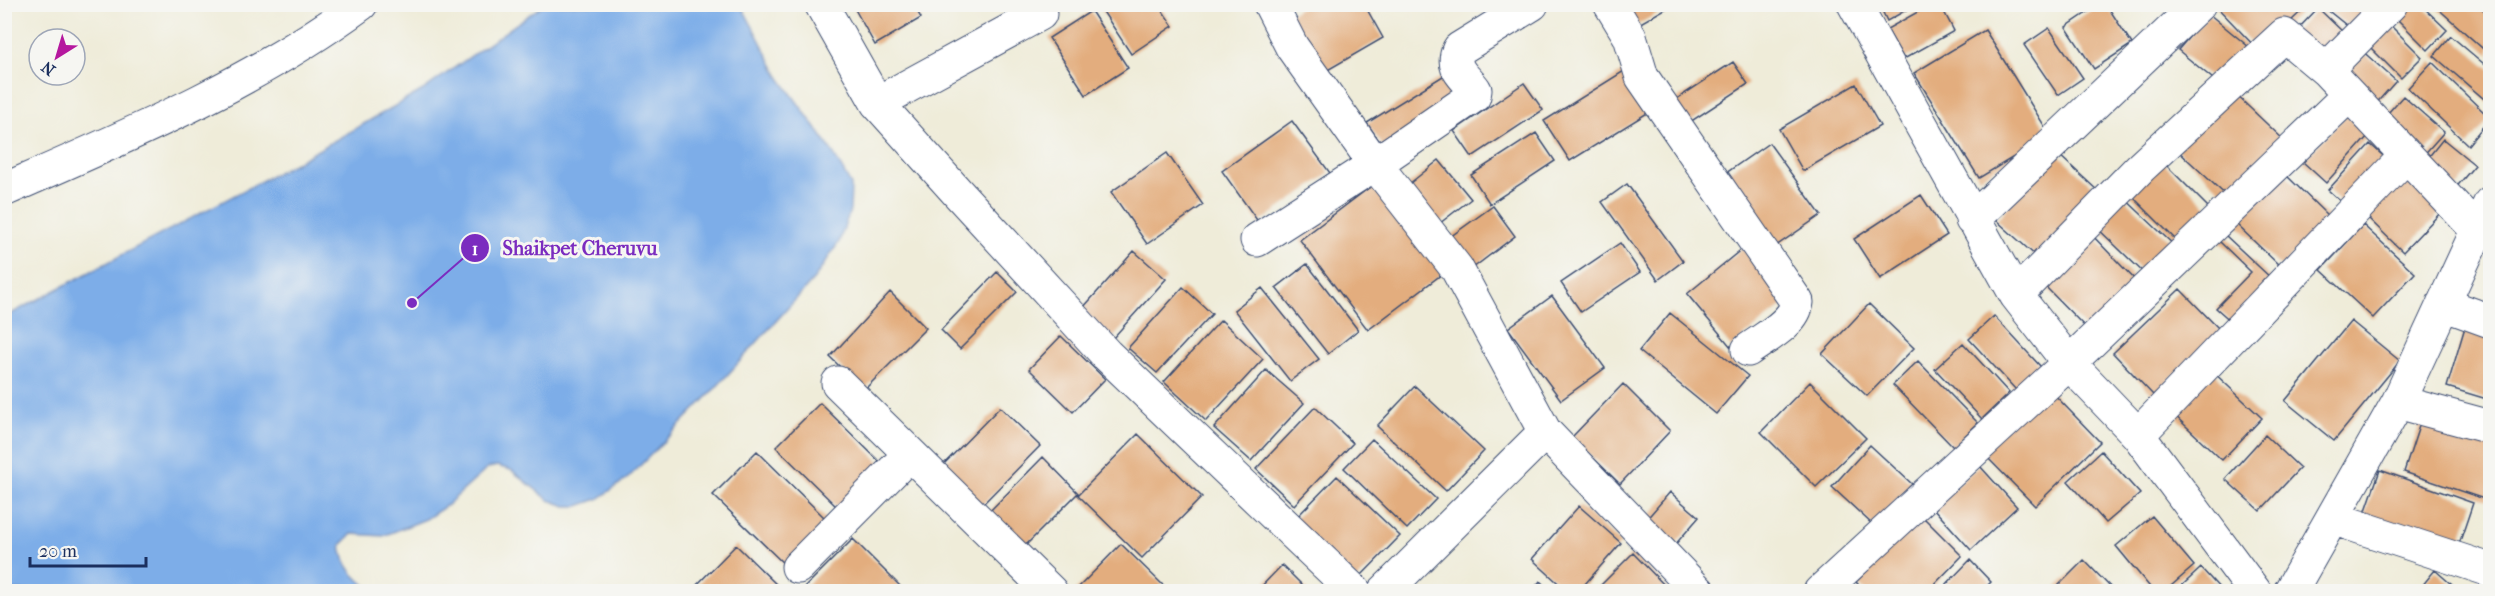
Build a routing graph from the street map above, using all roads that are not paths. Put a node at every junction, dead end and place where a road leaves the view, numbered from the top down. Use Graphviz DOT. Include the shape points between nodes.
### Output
graph roads {
  1 [pos="361,4"];
  2 [pos="821,4"];
  3 [pos="1270,4"];
  4 [pos="1532,4"];
  5 [pos="1610,4"];
  6 [pos="1854,4"];
  7 [pos="2199,4"];
  8 [pos="2391,4"];
  9 [pos="1041,14"];
  10 [pos="2326,70"];
  11 [pos="2349,95"];
  12 [pos="878,103"];
  13 [pos="2406,156"];
  14 [pos="1375,164"];
  15 [pos="4,190"];
  16 [pos="2484,216"];
  17 [pos="1972,220"];
  18 [pos="1257,240"];
  19 [pos="2016,295"];
  20 [pos="2443,304"];
  21 [pos="2490,321"];
  22 [pos="1748,350"];
  23 [pos="2069,363"];
  24 [pos="838,383"];
  25 [pos="2398,402"];
  26 [pos="2490,427"];
  27 [pos="1545,432"];
  28 [pos="2138,435"];
  29 [pos="910,454"];
  30 [pos="2332,518"];
  31 [pos="798,567"];
  32 [pos="2490,570"];
  33 [pos="1405,585"];
  34 [pos="1832,588"];
  35 [pos="1050,591"];
  36 [pos="1355,591"];
  37 [pos="1699,591"];
  38 [pos="2255,591"];
  39 [pos="2290,591"];
  1 -- 15 [label="street" via="318,36 175,116"];
  2 -- 12 [label="street"];
  3 -- 14 [label="street" via="1292,47"];
  4 -- 14 [label="street" via="1459,50 1457,67 1474,90 1474,96"];
  5 -- 22 [label="street" via="1630,37 1642,77 1797,302 1797,310 1790,318"];
  6 -- 17 [label="street"];
  7 -- 17 [label="street"];
  8 -- 10 [label="street"];
  9 -- 12 [label="street"];
  10 -- 11 [label="street"];
  10 -- 19 [label="street" via="2284,35 2140,168"];
  11 -- 13 [label="street"];
  11 -- 23 [label="street"];
  12 -- 36 [label="street" via="1107,355"];
  13 -- 16 [label="street"];
  13 -- 28 [label="street"];
  14 -- 18 [label="street"];
  14 -- 27 [label="street" via="1457,269"];
  16 -- 20 [label="street"];
  17 -- 19 [label="street"];
  19 -- 23 [label="street"];
  20 -- 21 [label="street"];
  20 -- 25 [label="street"];
  23 -- 28 [label="street"];
  23 -- 34 [label="street"];
  24 -- 29 [label="street"];
  25 -- 26 [label="street"];
  25 -- 30 [label="street"];
  27 -- 33 [label="street"];
  27 -- 37 [label="street"];
  28 -- 38 [label="street"];
  29 -- 31 [label="street"];
  29 -- 35 [label="street"];
  30 -- 32 [label="street"];
  30 -- 39 [label="street"];
}
